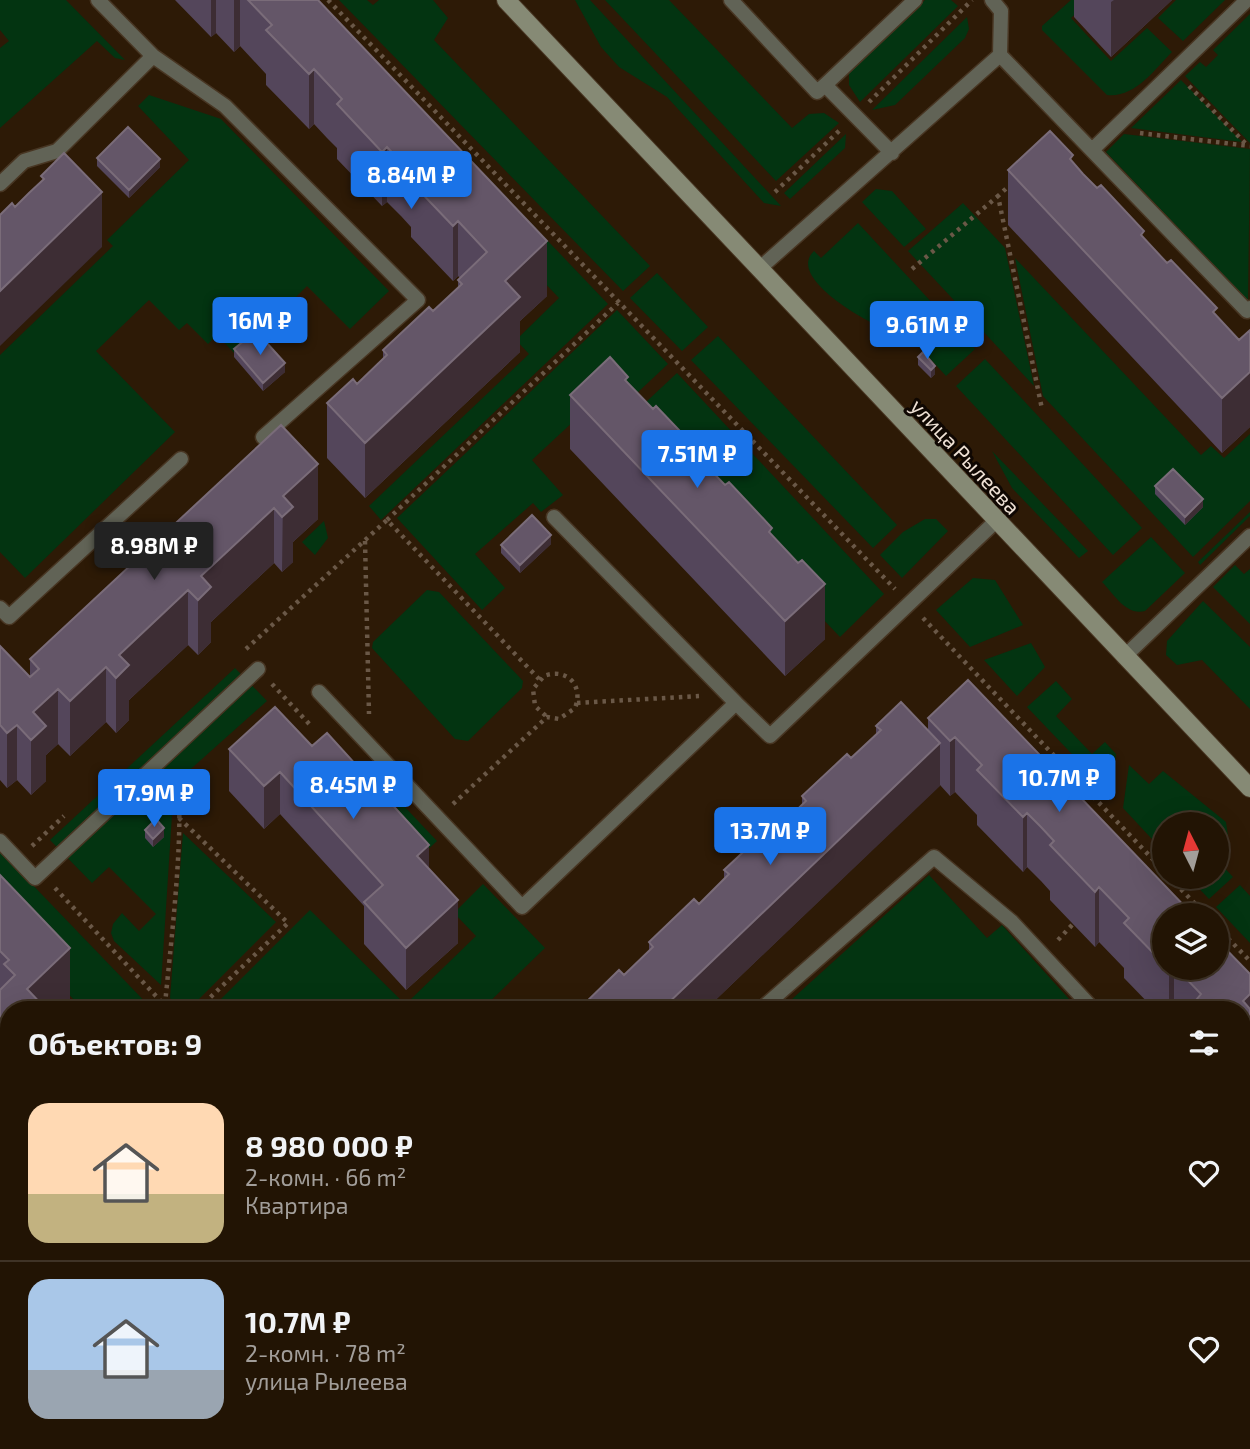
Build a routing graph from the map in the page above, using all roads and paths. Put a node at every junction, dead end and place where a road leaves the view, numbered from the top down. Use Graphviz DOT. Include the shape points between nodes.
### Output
graph roads {
  1 [pos="328,0"];
  2 [pos="506,0"];
  3 [pos="732,0"];
  4 [pos="915,0"];
  5 [pos="973,0"];
  6 [pos="992,0"];
  7 [pos="1247,0"];
  8 [pos="108,3"];
  9 [pos="1000,55"];
  10 [pos="153,56"];
  11 [pos="1175,72"];
  12 [pos="825,85"];
  13 [pos="855,115"];
  14 [pos="1112,130"];
  15 [pos="1249,146"];
  16 [pos="1092,150"];
  17 [pos="892,153"];
  18 [pos="1016,179"];
  19 [pos="0,184"];
  20 [pos="775,192"];
  21 [pos="998,196"];
  22 [pos="759,269"];
  23 [pos="912,269"];
  24 [pos="618,303"];
  25 [pos="1250,308"];
  26 [pos="1042,409"];
  27 [pos="263,437"];
  28 [pos="181,459"];
  29 [pos="554,517"];
  30 [pos="387,520"];
  31 [pos="996,521"];
  32 [pos="1250,536"];
  33 [pos="365,540"];
  34 [pos="908,603"];
  35 [pos="0,608"];
  36 [pos="242,653"];
  37 [pos="1124,657"];
  38 [pos="258,669"];
  39 [pos="539,679"];
  40 [pos="319,692"];
  41 [pos="731,699"];
  42 [pos="577,703"];
  43 [pos="547,717"];
  44 [pos="312,726"];
  45 [pos="370,746"];
  46 [pos="162,760"];
  47 [pos="1250,788"];
  48 [pos="74,808"];
  49 [pos="180,818"];
  50 [pos="439,818"];
  51 [pos="0,841"];
  52 [pos="1150,856"];
  53 [pos="1141,864"];
  54 [pos="40,873"];
  55 [pos="1181,889"];
  56 [pos="1195,903"];
  57 [pos="1229,939"];
  58 [pos="1250,961"];
  59 [pos="161,1001"];
  60 [pos="167,1001"];
  61 [pos="206,1001"];
  62 [pos="770,1001"];
  63 [pos="1086,1001"];
  1 -- 24 [label="path"];
  2 -- 22 [label="main road, улица Рылеева"];
  3 -- 12 [label="lane" via="817,92"];
  4 -- 12 [label="lane"];
  5 -- 13 [label="path"];
  6 -- 9 [label="lane" via="1002,11"];
  7 -- 11 [label="lane"];
  8 -- 10 [label="lane"];
  9 -- 16 [label="lane"];
  9 -- 17 [label="lane"];
  10 -- 19 [label="lane" via="57,150 24,161"];
  10 -- 27 [label="lane" via="225,106 418,300"];
  11 -- 14 [label="lane"];
  11 -- 15 [label="path"];
  12 -- 13 [label="lane"];
  13 -- 17 [label="lane"];
  13 -- 20 [label="path"];
  14 -- 15 [label="path"];
  14 -- 16 [label="lane"];
  16 -- 25 [label="lane" via="1247,311"];
  17 -- 22 [label="lane"];
  18 -- 21 [label="path"];
  21 -- 23 [label="path"];
  21 -- 26 [label="path"];
  22 -- 31 [label="main road, улица Рылеева"];
  24 -- 30 [label="path"];
  24 -- 34 [label="path"];
  28 -- 35 [label="lane" via="9,617"];
  29 -- 41 [label="lane"];
  30 -- 33 [label="path"];
  30 -- 39 [label="path"];
  31 -- 34 [label="lane"];
  31 -- 37 [label="main road, улица Рылеева"];
  32 -- 37 [label="lane"];
  33 -- 36 [label="path"];
  33 -- 45 [label="path"];
  34 -- 41 [label="lane" via="770,736"];
  34 -- 52 [label="path"];
  37 -- 47 [label="main road, улица Рылеева"];
  38 -- 44 [label="path"];
  38 -- 46 [label="lane"];
  39 -- 42 [label="path" via="556,673 567,676 578,690"];
  39 -- 43 [label="path" via="533,700 537,711"];
  40 -- 45 [label="lane"];
  41 -- 42 [label="path"];
  41 -- 50 [label="lane" via="522,907"];
  42 -- 43 [label="path" via="565,716"];
  43 -- 50 [label="path"];
  45 -- 50 [label="lane"];
  46 -- 49 [label="path" via="179,783"];
  46 -- 54 [label="lane"];
  48 -- 54 [label="path" via="24,853"];
  49 -- 60 [label="path"];
  49 -- 61 [label="path" via="288,923"];
  51 -- 54 [label="lane" via="35,878"];
  52 -- 53 [label="path"];
  54 -- 59 [label="path"];
  55 -- 56 [label="path"];
  57 -- 58 [label="path"];
  62 -- 63 [label="lane" via="934,857 1012,922"];
}
